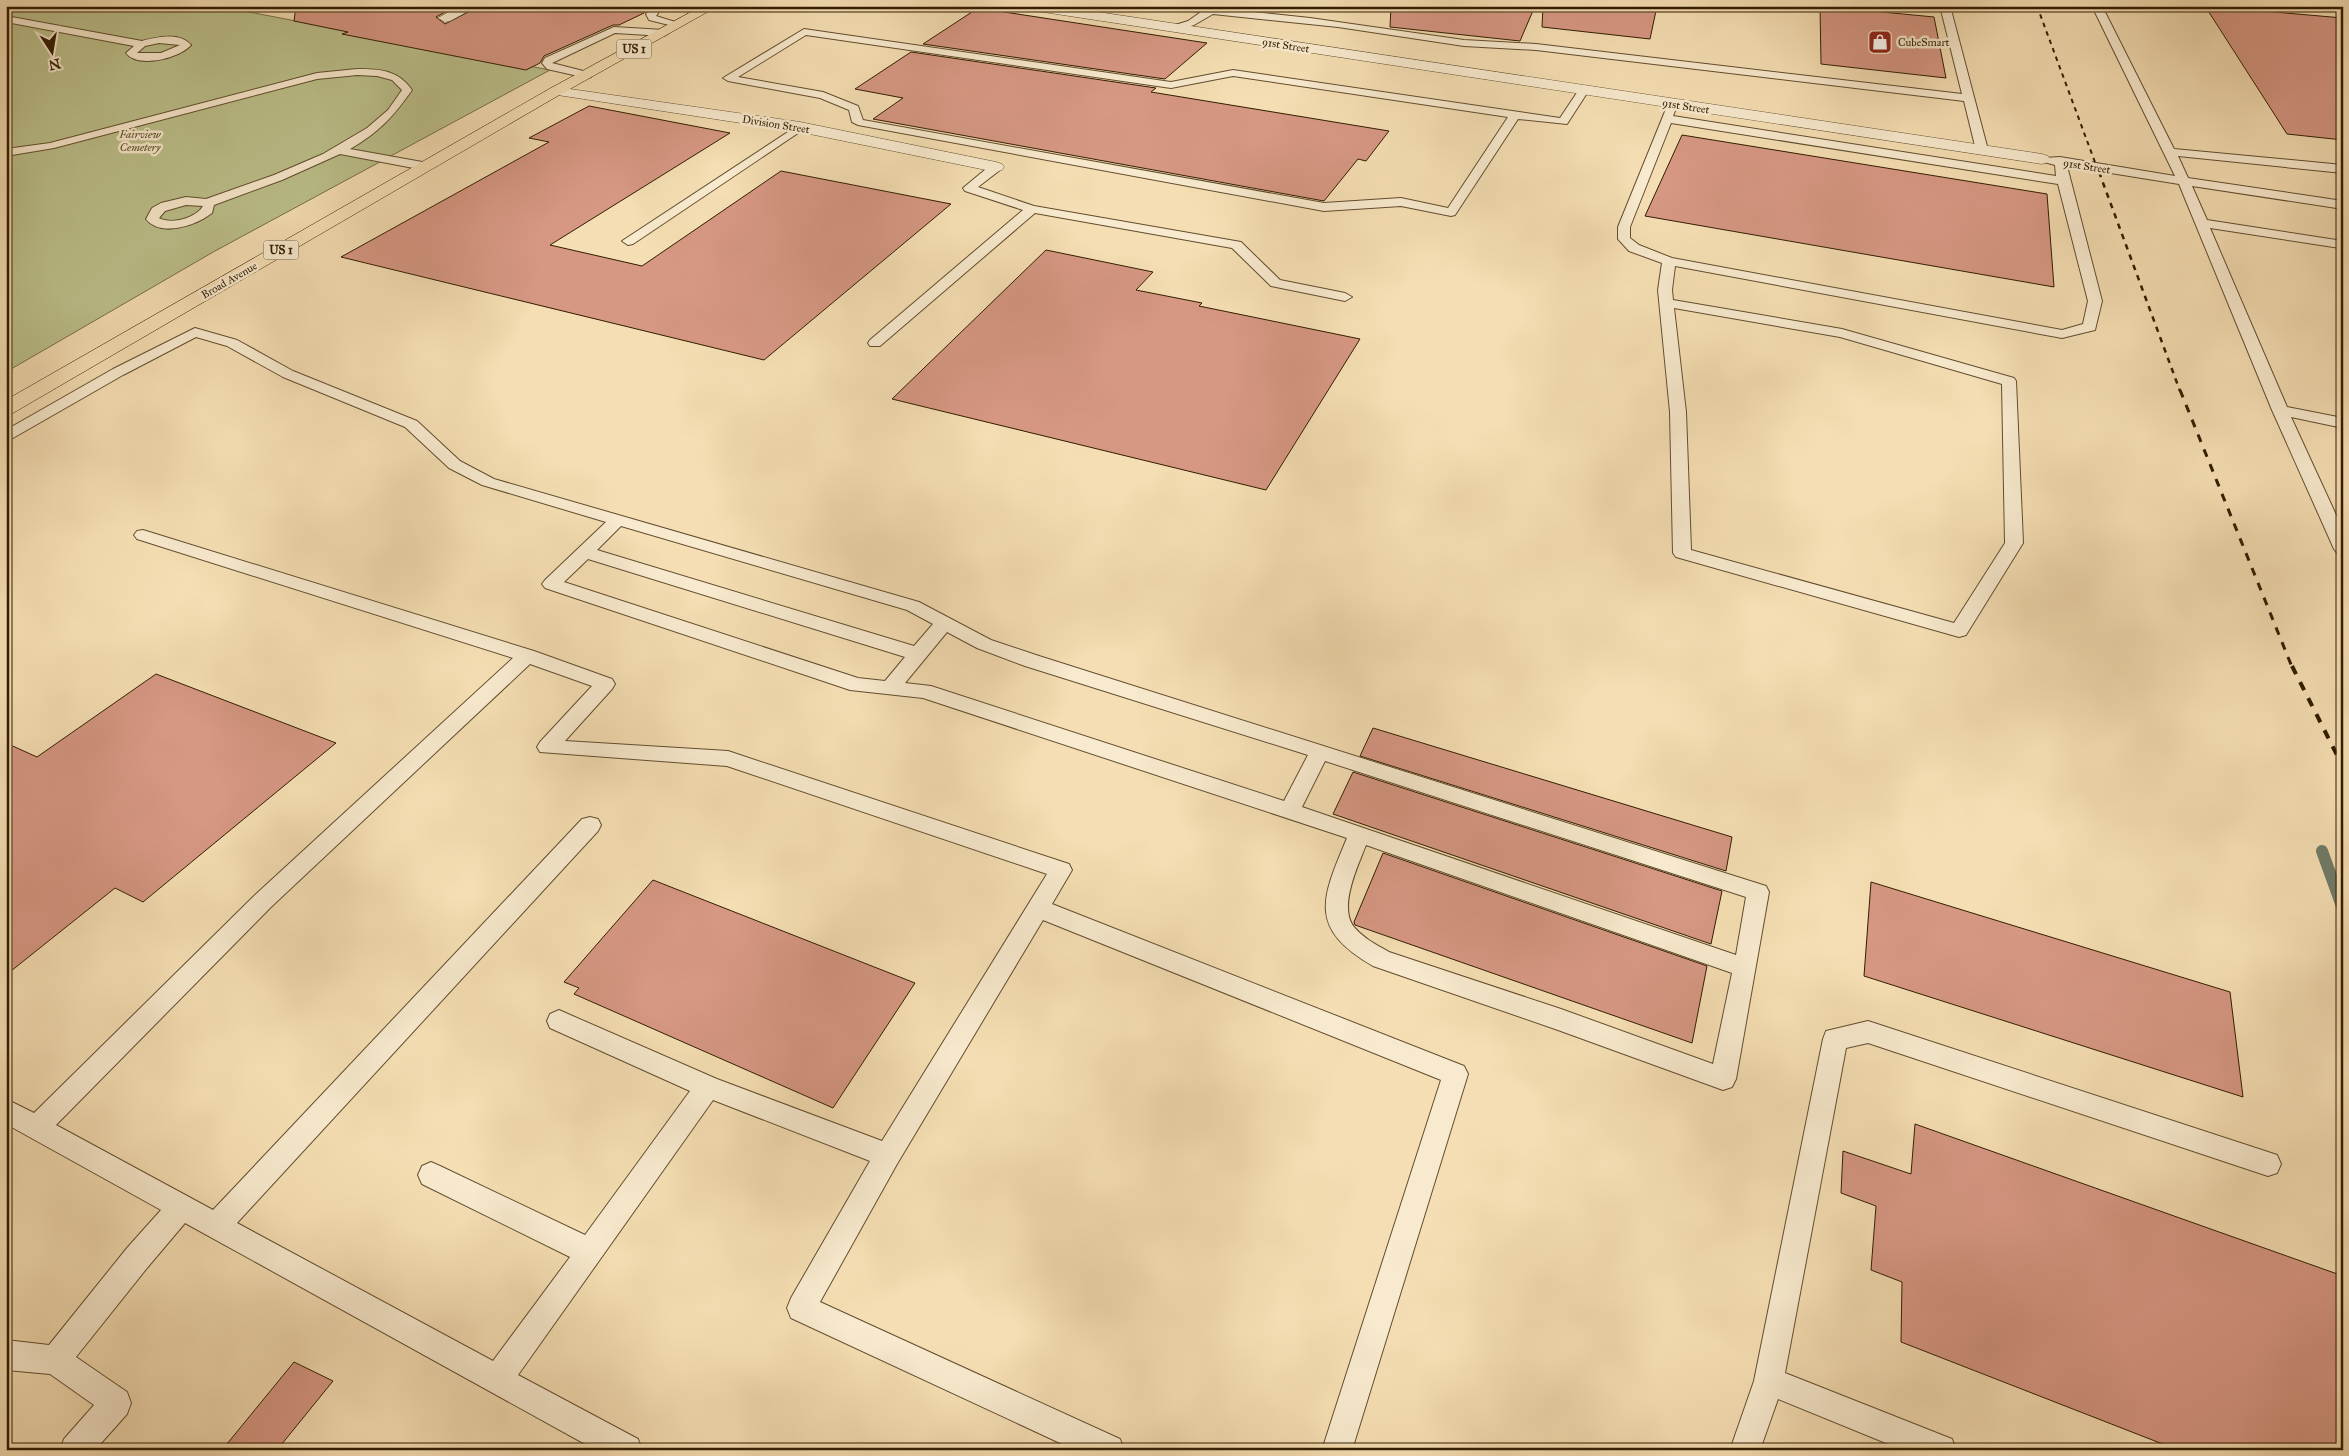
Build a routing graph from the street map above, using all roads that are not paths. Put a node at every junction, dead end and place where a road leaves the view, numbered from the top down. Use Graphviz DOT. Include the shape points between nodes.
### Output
graph roads {
  1 [pos="472,6"];
  2 [pos="658,6"];
  3 [pos="712,6"];
  4 [pos="1030,6"];
  5 [pos="1172,6"];
  6 [pos="1945,6"];
  7 [pos="2097,6"];
  8 [pos="1048,8"];
  9 [pos="1210,11"];
  10 [pos="445,18"];
  11 [pos="8,22"];
  12 [pos="679,24"];
  13 [pos="1175,28"];
  14 [pos="664,33"];
  15 [pos="142,44"];
  16 [pos="587,75"];
  17 [pos="1584,90"];
  18 [pos="556,91"];
  19 [pos="1968,98"];
  20 [pos="1673,104"];
  21 [pos="1515,115"];
  22 [pos="1668,119"];
  23 [pos="858,122"];
  24 [pos="800,127"];
  25 [pos="838,135"];
  26 [pos="337,150"];
  27 [pos="1982,150"];
  28 [pos="2170,152"];
  29 [pos="6,153"];
  30 [pos="2042,159"];
  31 [pos="2060,161"];
  32 [pos="424,166"];
  33 [pos="996,166"];
  34 [pos="2343,169"];
  35 [pos="2184,180"];
  36 [pos="2063,181"];
  37 [pos="207,203"];
  38 [pos="2343,205"];
  39 [pos="1032,208"];
  40 [pos="2201,223"];
  41 [pos="628,241"];
  42 [pos="2340,244"];
  43 [pos="1670,262"];
  44 [pos="1345,297"];
  45 [pos="1668,303"];
  46 [pos="874,343"];
  47 [pos="6,410"];
  48 [pos="2280,410"];
  49 [pos="2343,422"];
  50 [pos="6,437"];
  51 [pos="619,519"];
  52 [pos="143,535"];
  53 [pos="2343,549"];
  54 [pos="584,552"];
  55 [pos="944,622"];
  56 [pos="918,654"];
  57 [pos="527,656"];
  58 [pos="890,688"];
  59 [pos="1320,751"];
  60 [pos="1289,812"];
  61 [pos="590,825"];
  62 [pos="1358,834"];
  63 [pos="1038,908"];
  64 [pos="1744,968"];
  65 [pos="559,1021"];
  66 [pos="708,1087"];
  67 [pos="6,1111"];
  68 [pos="36,1128"];
  69 [pos="888,1155"];
  70 [pos="2268,1164"];
  71 [pos="431,1176"];
  72 [pos="182,1207"];
  73 [pos="216,1226"];
  74 [pos="590,1252"];
  75 [pos="6,1355"];
  76 [pos="55,1360"];
  77 [pos="497,1379"];
  78 [pos="1769,1381"];
  79 [pos="75,1450"];
  80 [pos="627,1450"];
  81 [pos="1109,1450"];
  82 [pos="1337,1450"];
  83 [pos="1745,1450"];
  84 [pos="1941,1450"];
  1 -- 10 [label="street"];
  2 -- 12 [label="lane" via="651,14 652,18"];
  3 -- 12 [label="main road, US 1"];
  4 -- 8 [label="street, 91st Street"];
  5 -- 9 [label="lane"];
  6 -- 19 [label="lane"];
  7 -- 28 [label="lane"];
  8 -- 13 [label="street, 91st Street"];
  9 -- 13 [label="lane"];
  9 -- 19 [label="lane" via="1392,32 1448,43 1493,48 1536,47"];
  11 -- 15 [label="lane"];
  12 -- 14 [label="main road, US 1"];
  13 -- 17 [label="street, 91st Street"];
  14 -- 16 [label="main road, US 1"];
  14 -- 16 [label="lane" via="614,30 547,63 551,67"];
  16 -- 18 [label="main road, US 1"];
  17 -- 20 [label="street, 91st Street"];
  17 -- 21 [label="lane" via="1563,122"];
  18 -- 24 [label="street, Division Street"];
  18 -- 32 [label="main road, Broad Avenue / US 1"];
  19 -- 27 [label="lane"];
  20 -- 22 [label="lane"];
  20 -- 27 [label="street, 91st Street"];
  21 -- 23 [label="lane" via="1451,212 1401,202 1324,207"];
  21 -- 23 [label="lane" via="1234,73 1171,85 804,32 728,78 823,95 854,108"];
  22 -- 36 [label="lane"];
  22 -- 43 [label="lane" via="1624,227 1624,239 1634,248"];
  23 -- 25 [label="lane"];
  24 -- 25 [label="street, Division Street"];
  24 -- 41 [label="lane"];
  25 -- 33 [label="street, Division Street"];
  26 -- 29 [label="lane" via="389,114 407,90 397,79 378,74 317,76 59,144"];
  26 -- 32 [label="lane"];
  26 -- 37 [label="lane" via="307,165"];
  27 -- 30 [label="street, 91st Street"];
  28 -- 34 [label="lane"];
  28 -- 35 [label="lane"];
  30 -- 31 [label="lane, 91st Street"];
  31 -- 35 [label="lane, 91st Street"];
  31 -- 36 [label="lane"];
  32 -- 47 [label="main road, Broad Avenue / US 1"];
  33 -- 39 [label="lane" via="969,188"];
  35 -- 38 [label="lane, 91st Street"];
  35 -- 40 [label="lane"];
  36 -- 43 [label="lane" via="2095,301 2090,327 2062,334 1881,298"];
  39 -- 44 [label="lane" via="1236,245 1276,283"];
  39 -- 46 [label="lane"];
  40 -- 42 [label="lane"];
  40 -- 48 [label="lane"];
  43 -- 45 [label="lane" via="1665,290"];
  45 -- 45 [label="lane" via="1678,412 1682,553 1960,630 2014,543 2009,381 1842,333"];
  48 -- 49 [label="lane"];
  48 -- 53 [label="lane"];
  50 -- 51 [label="lane" via="195,332 232,343 288,374 411,424 425,432 446,457 488,482"];
  51 -- 54 [label="lane"];
  51 -- 55 [label="lane" via="913,606"];
  52 -- 57 [label="lane"];
  54 -- 56 [label="lane"];
  54 -- 58 [label="lane" via="551,584 849,682"];
  55 -- 56 [label="lane"];
  55 -- 59 [label="lane" via="984,644 1032,661"];
  56 -- 58 [label="lane"];
  57 -- 63 [label="lane" via="605,684 547,748 728,759 1062,870"];
  57 -- 68 [label="lane" via="263,901"];
  58 -- 60 [label="lane" via="924,691"];
  59 -- 60 [label="lane"];
  59 -- 64 [label="lane" via="1758,892"];
  60 -- 62 [label="lane"];
  61 -- 73 [label="lane"];
  62 -- 64 [label="lane"];
  62 -- 64 [label="lane" via="1337,892 1334,914 1343,931 1362,950 1723,1079"];
  63 -- 69 [label="lane"];
  63 -- 82 [label="lane" via="1455,1074"];
  65 -- 66 [label="lane"];
  66 -- 69 [label="lane"];
  66 -- 74 [label="lane"];
  67 -- 68 [label="lane"];
  68 -- 72 [label="lane"];
  69 -- 81 [label="lane" via="801,1308"];
  70 -- 78 [label="lane" via="1868,1032 1835,1039"];
  71 -- 74 [label="lane"];
  72 -- 73 [label="lane"];
  72 -- 76 [label="lane"];
  73 -- 77 [label="lane"];
  74 -- 77 [label="lane"];
  75 -- 76 [label="lane"];
  76 -- 79 [label="lane" via="116,1403"];
  77 -- 80 [label="lane"];
  78 -- 83 [label="lane"];
  78 -- 84 [label="lane"];
}
